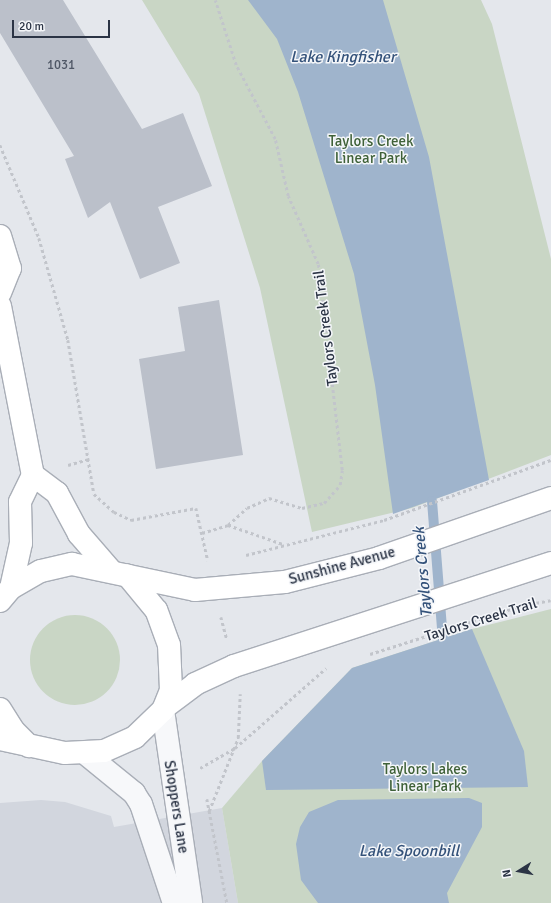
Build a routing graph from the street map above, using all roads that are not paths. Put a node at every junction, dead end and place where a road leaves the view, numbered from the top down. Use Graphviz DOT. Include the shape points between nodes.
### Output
graph roads {
  1 [pos="0,236"];
  2 [pos="0,293"];
  3 [pos="0,306"];
  4 [pos="33,475"];
  5 [pos="551,498"];
  6 [pos="551,562"];
  7 [pos="119,573"];
  8 [pos="6,594"];
  9 [pos="164,708"];
  10 [pos="0,710"];
  11 [pos="0,739"];
  12 [pos="29,746"];
  13 [pos="86,754"];
  14 [pos="174,903"];
  15 [pos="191,903"];
  1 -- 2 [label="main road" via="10,268"];
  3 -- 4 [label="main road"];
  4 -- 7 [label="main road" via="57,493 79,534"];
  4 -- 8 [label="main road" via="20,502 21,543"];
  5 -- 7 [label="main road, Sunshine Avenue" via="497,519 379,558 285,582 215,590 177,587"];
  6 -- 9 [label="main road" via="234,666 195,684"];
  7 -- 8 [label="main road, Sunshine Avenue" via="72,564 41,571"];
  7 -- 9 [label="main road" via="156,610 169,645 171,682"];
  9 -- 13 [label="main road" via="135,737 104,751"];
  9 -- 15 [label="street, Shoppers Lane"];
  10 -- 12 [label="main road" via="13,730"];
  11 -- 12 [label="main road"];
  12 -- 13 [label="main road"];
  13 -- 14 [label="street, Shoppers Lane" via="134,792 141,804"];
}
